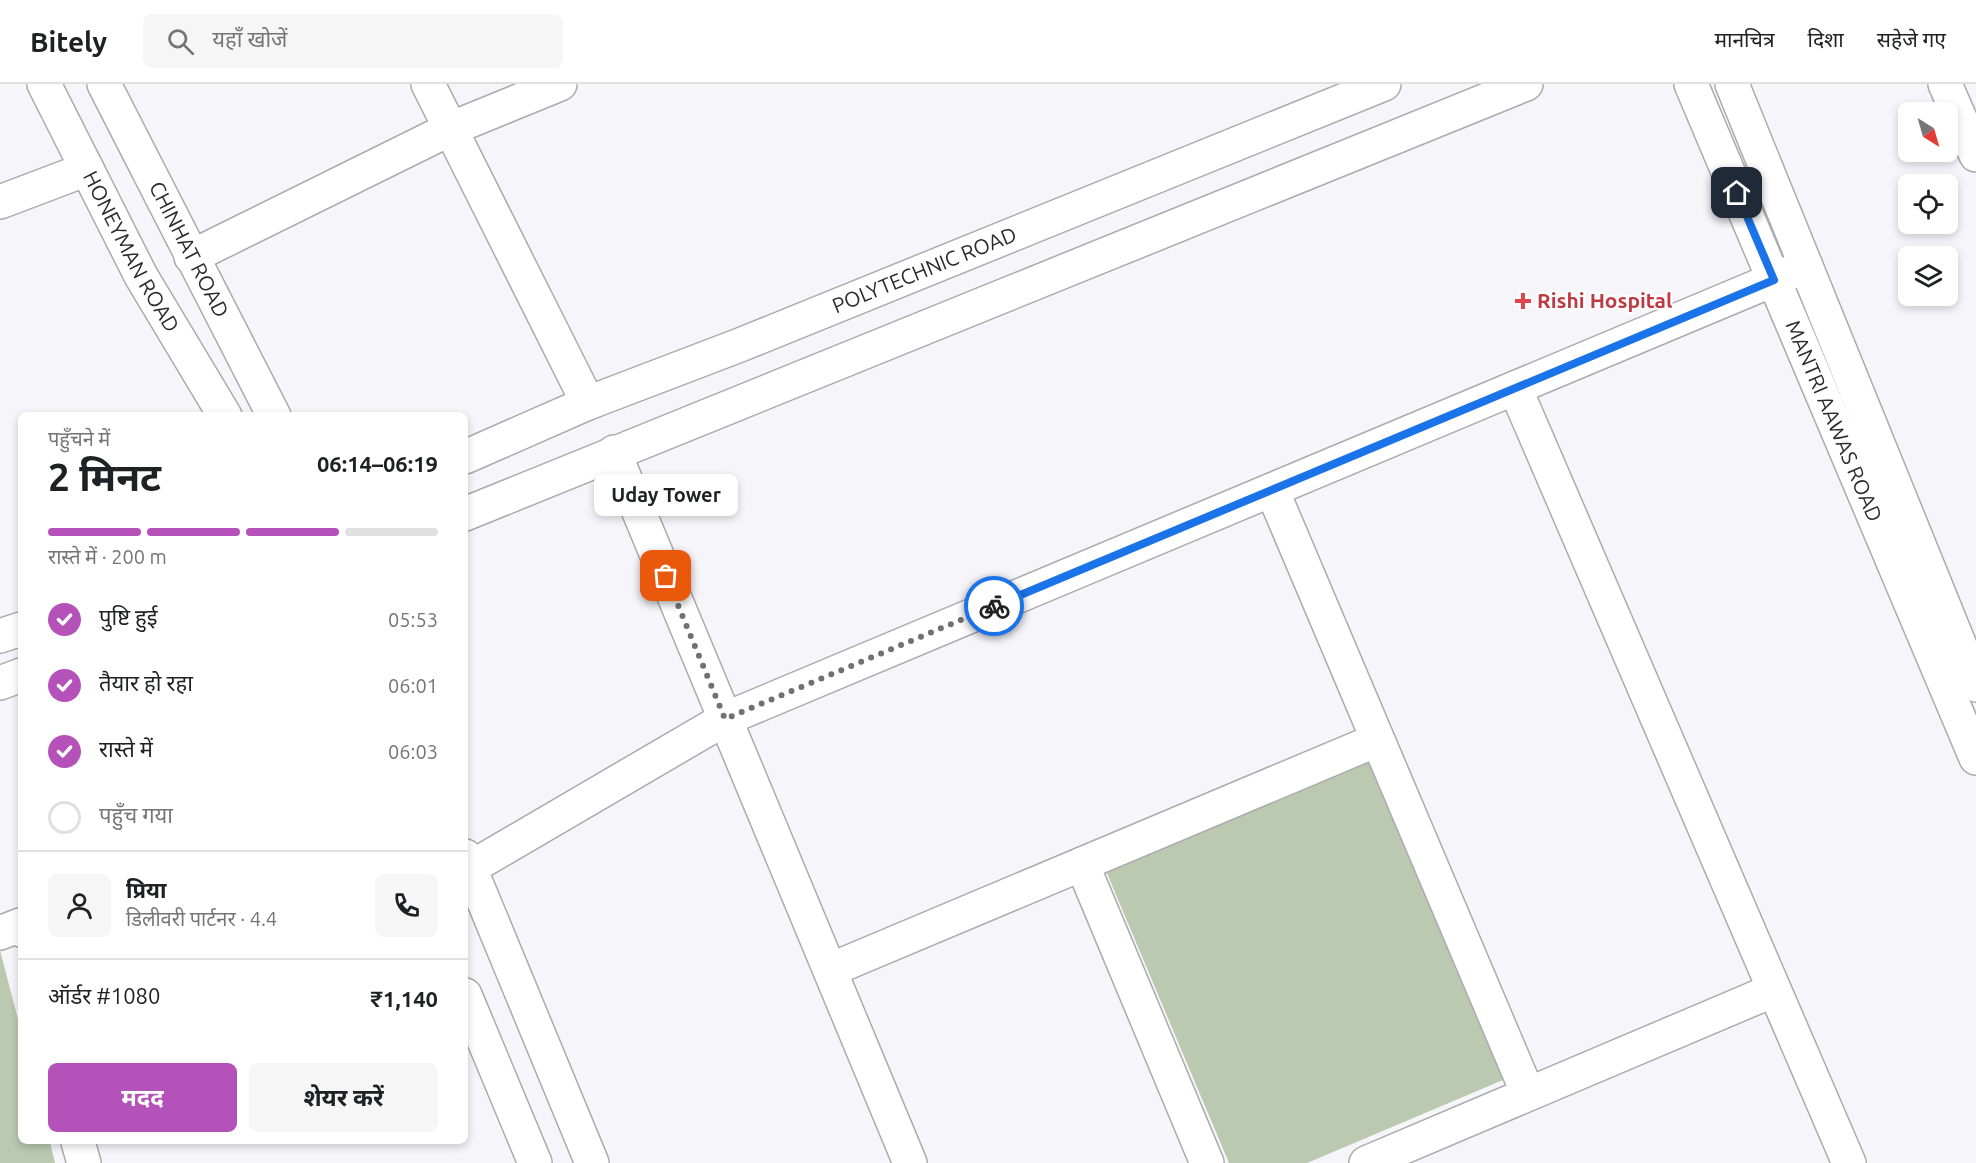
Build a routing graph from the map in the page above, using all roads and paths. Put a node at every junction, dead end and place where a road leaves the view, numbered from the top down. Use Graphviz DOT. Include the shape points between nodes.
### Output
graph roads {
  1 [pos="44,84"];
  2 [pos="104,84"];
  3 [pos="428,84"];
  4 [pos="560,84"];
  5 [pos="1384,84"];
  6 [pos="1526,84"];
  7 [pos="1691,84"];
  8 [pos="1732,84"];
  9 [pos="1945,84"];
  10 [pos="450,129"];
  11 [pos="1972,134"];
  12 [pos="87,169"];
  13 [pos="0,202"];
  14 [pos="191,257"];
  15 [pos="1806,266"];
  16 [pos="1774,280"];
  17 [pos="1515,388"];
  18 [pos="588,403"];
  19 [pos="223,412"];
  20 [pos="272,412"];
  21 [pos="614,452"];
  22 [pos="468,456"];
  23 [pos="1272,490"];
  24 [pos="468,513"];
  25 [pos="18,630"];
  26 [pos="0,636"];
  27 [pos="18,676"];
  28 [pos="0,683"];
  29 [pos="1969,697"];
  30 [pos="725,719"];
  31 [pos="1377,740"];
  32 [pos="1976,758"];
  33 [pos="468,861"];
  34 [pos="468,864"];
  35 [pos="1082,864"];
  36 [pos="18,927"];
  37 [pos="0,933"];
  38 [pos="830,970"];
  39 [pos="1774,990"];
  40 [pos="468,1002"];
  41 [pos="1528,1094"];
  42 [pos="79,1144"];
  43 [pos="84,1163"];
  44 [pos="535,1163"];
  45 [pos="592,1163"];
  46 [pos="910,1163"];
  47 [pos="1207,1163"];
  48 [pos="1366,1163"];
  49 [pos="1849,1163"];
  1 -- 12 [label="street, HONEYMAN ROAD"];
  2 -- 14 [label="street, CHINHAT ROAD"];
  3 -- 10 [label="street"];
  4 -- 10 [label="street"];
  5 -- 18 [label="street, POLYTECHNIC ROAD"];
  6 -- 21 [label="street"];
  7 -- 16 [label="street, MANTRI AAWAS ROAD"];
  8 -- 15 [label="street"];
  9 -- 11 [label="street"];
  10 -- 14 [label="street"];
  10 -- 18 [label="street"];
  12 -- 13 [label="street"];
  12 -- 19 [label="street, HONEYMAN ROAD" via="141,276"];
  14 -- 20 [label="street, CHINHAT ROAD"];
  15 -- 16 [label="street"];
  15 -- 29 [label="street"];
  16 -- 17 [label="street"];
  16 -- 29 [label="street, MANTRI AAWAS ROAD"];
  17 -- 23 [label="street"];
  17 -- 39 [label="street"];
  18 -- 22 [label="street, POLYTECHNIC ROAD"];
  21 -- 24 [label="street"];
  21 -- 30 [label="street"];
  23 -- 30 [label="street"];
  23 -- 31 [label="street"];
  25 -- 26 [label="street"];
  27 -- 28 [label="street"];
  29 -- 32 [label="street, MANTRI AAWAS ROAD"];
  30 -- 33 [label="street"];
  30 -- 38 [label="street"];
  31 -- 35 [label="street"];
  31 -- 41 [label="street"];
  34 -- 45 [label="street"];
  35 -- 38 [label="street"];
  35 -- 47 [label="street"];
  36 -- 37 [label="street"];
  38 -- 46 [label="street"];
  39 -- 41 [label="street"];
  39 -- 49 [label="street"];
  40 -- 44 [label="street"];
  41 -- 48 [label="street"];
  42 -- 43 [label="street"];
}
